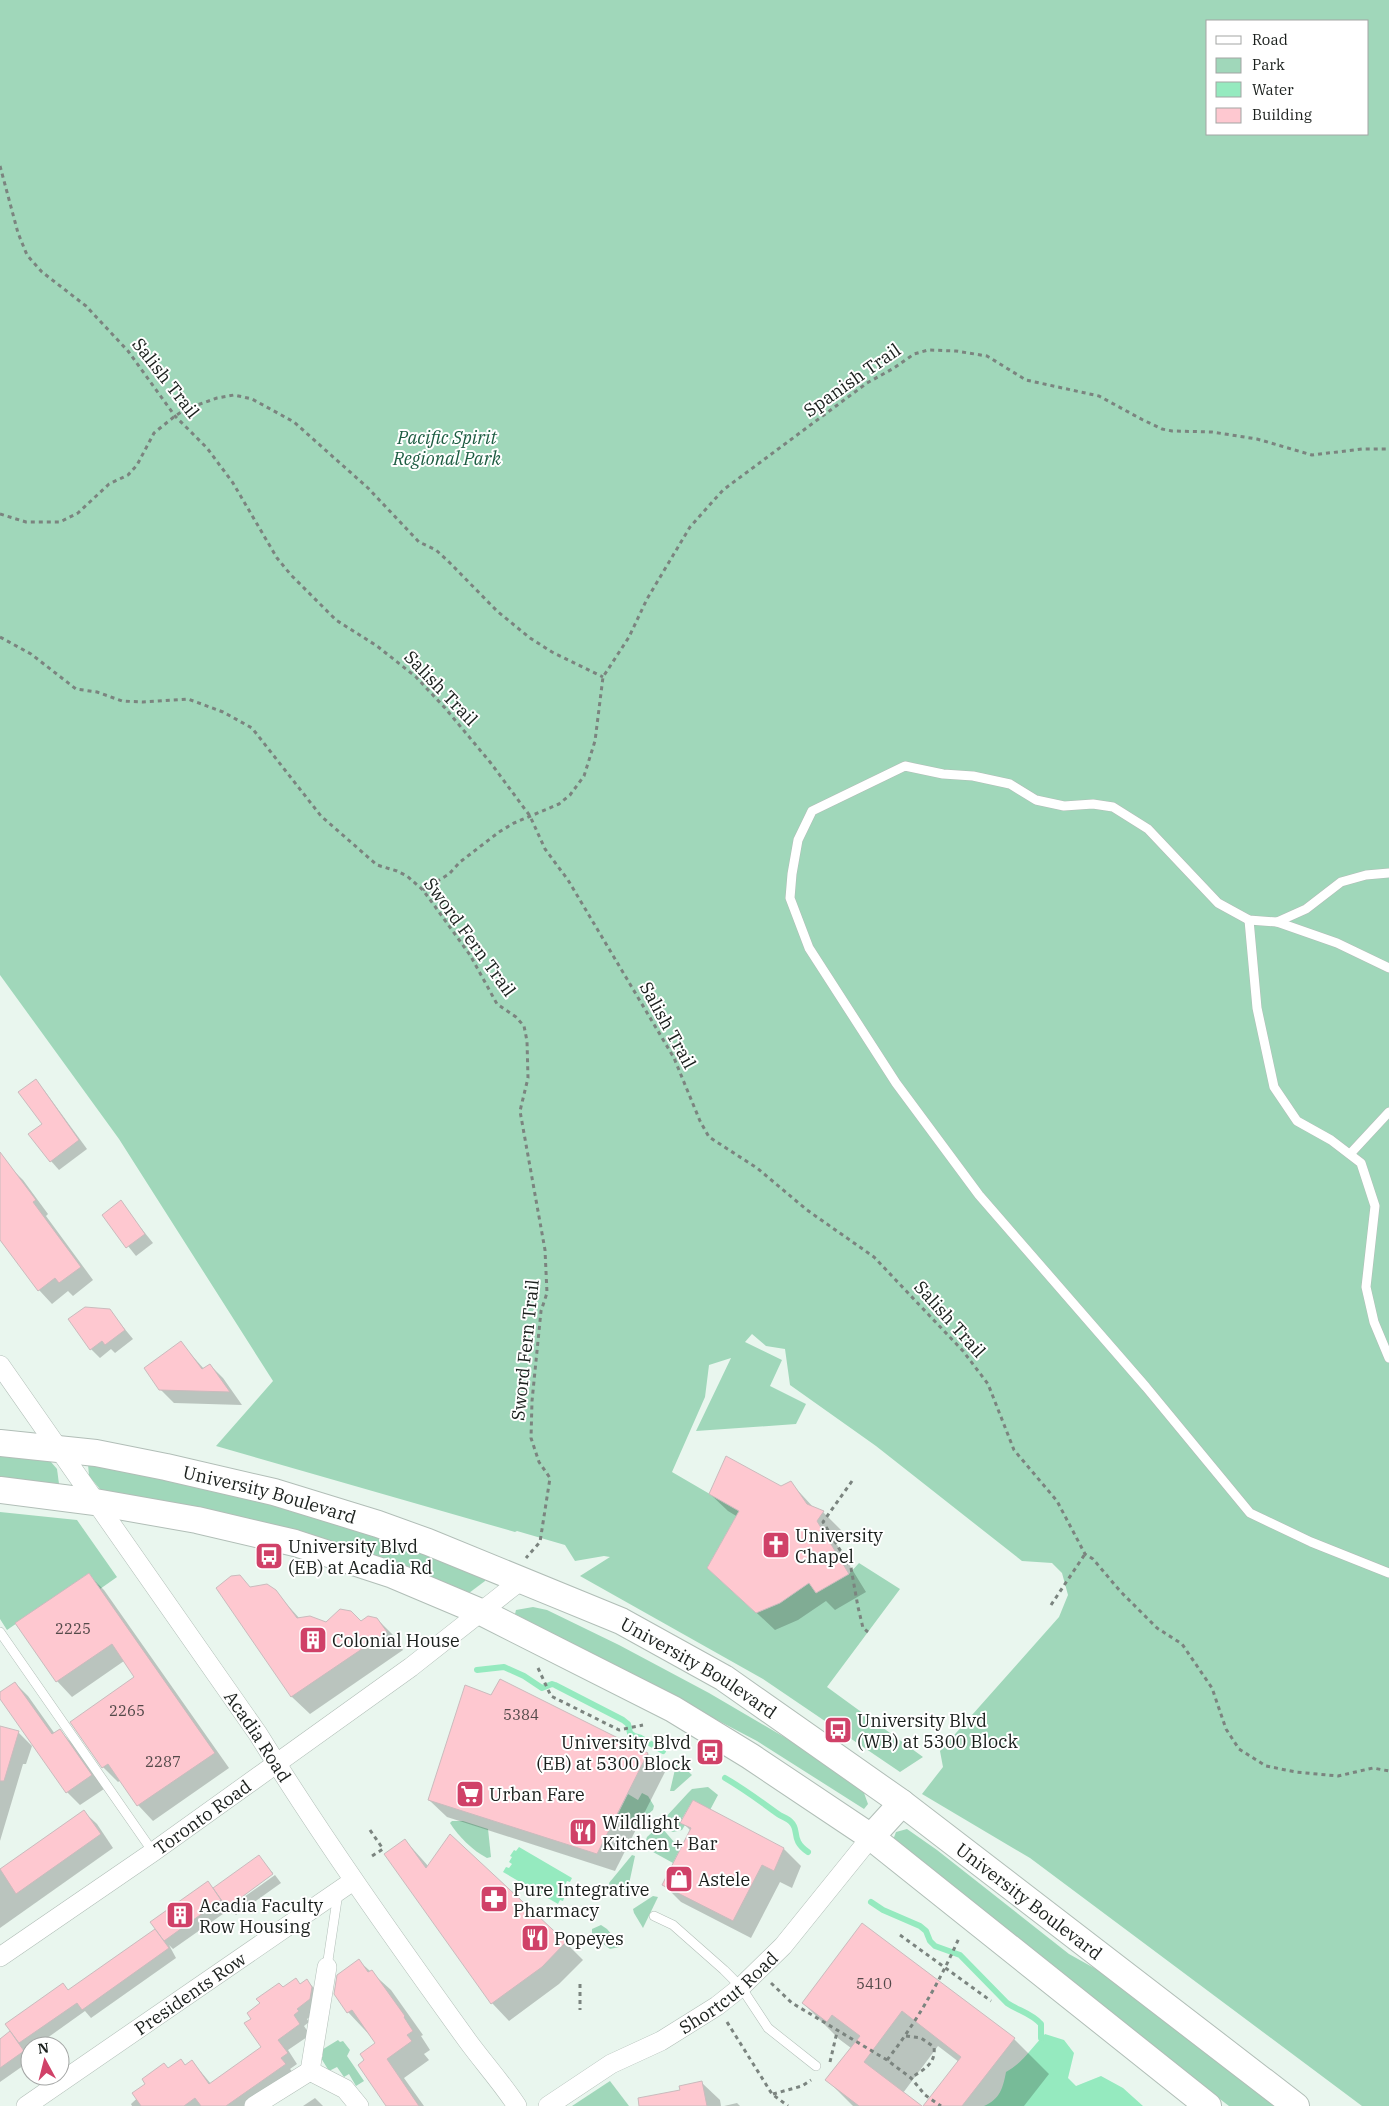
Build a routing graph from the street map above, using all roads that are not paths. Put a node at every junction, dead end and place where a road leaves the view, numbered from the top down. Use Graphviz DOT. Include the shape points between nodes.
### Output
graph roads {
  1 [pos="1389,873"];
  2 [pos="1248,920"];
  3 [pos="1277,922"];
  4 [pos="1389,968"];
  5 [pos="1389,1112"];
  6 [pos="1350,1154"];
  7 [pos="1389,1358"];
  8 [pos="0,1365"];
  9 [pos="0,1443"];
  10 [pos="59,1449"];
  11 [pos="0,1490"];
  12 [pos="95,1502"];
  13 [pos="519,1571"];
  14 [pos="1389,1574"];
  15 [pos="483,1613"];
  16 [pos="0,1632"];
  17 [pos="276,1763"];
  18 [pos="902,1803"];
  19 [pos="871,1837"];
  20 [pos="153,1852"];
  21 [pos="346,1886"];
  22 [pos="654,1916"];
  23 [pos="0,1956"];
  24 [pos="327,1967"];
  25 [pos="741,1987"];
  26 [pos="816,2066"];
  27 [pos="310,2071"];
  28 [pos="26,2106"];
  29 [pos="254,2106"];
  30 [pos="359,2106"];
  31 [pos="517,2106"];
  32 [pos="548,2106"];
  33 [pos="1208,2106"];
  34 [pos="1296,2106"];
  1 -- 3 [label="lane" via="1341,882 1306,909"];
  2 -- 3 [label="lane"];
  2 -- 6 [label="lane" via="1257,1008 1274,1087 1297,1121"];
  2 -- 14 [label="lane" via="1218,903 1148,829 1113,807 1093,804 1064,806 1036,800 1010,784 905,766 812,811 798,840 790,898 809,948 896,1084 979,1195 1146,1387 1250,1513"];
  3 -- 4 [label="lane" via="1337,943"];
  5 -- 6 [label="lane"];
  6 -- 7 [label="lane" via="1361,1163 1375,1206 1366,1287 1374,1322"];
  8 -- 10 [label="street, Acadia Road"];
  9 -- 10 [label="main road, University Boulevard"];
  10 -- 12 [label="street, Acadia Road"];
  10 -- 13 [label="main road, University Boulevard" via="166,1467 274,1492 386,1527 477,1562"];
  11 -- 12 [label="main road"];
  12 -- 15 [label="main road" via="197,1520 295,1543 393,1575"];
  12 -- 17 [label="street, Acadia Road"];
  13 -- 15 [label="street, Toronto Road"];
  13 -- 18 [label="main road, University Boulevard" via="724,1678"];
  15 -- 17 [label="street, Toronto Road"];
  15 -- 19 [label="main road" via="674,1709"];
  16 -- 20 [label="lane"];
  17 -- 20 [label="street, Toronto Road"];
  17 -- 21 [label="street, Acadia Road"];
  18 -- 19 [label="main road"];
  18 -- 34 [label="main road, University Boulevard"];
  19 -- 25 [label="street, Shortcut Road" via="783,1946"];
  19 -- 33 [label="main road"];
  20 -- 23 [label="street, Toronto Road"];
  21 -- 24 [label="lane"];
  21 -- 28 [label="street, Presidents Row"];
  21 -- 31 [label="street, Acadia Road"];
  22 -- 25 [label="lane" via="672,1924"];
  24 -- 27 [label="street"];
  25 -- 26 [label="lane" via="768,2028"];
  25 -- 32 [label="street, Shortcut Road" via="717,2006 660,2041 611,2064"];
  27 -- 29 [label="street"];
  27 -- 30 [label="street" via="345,2089"];
}
